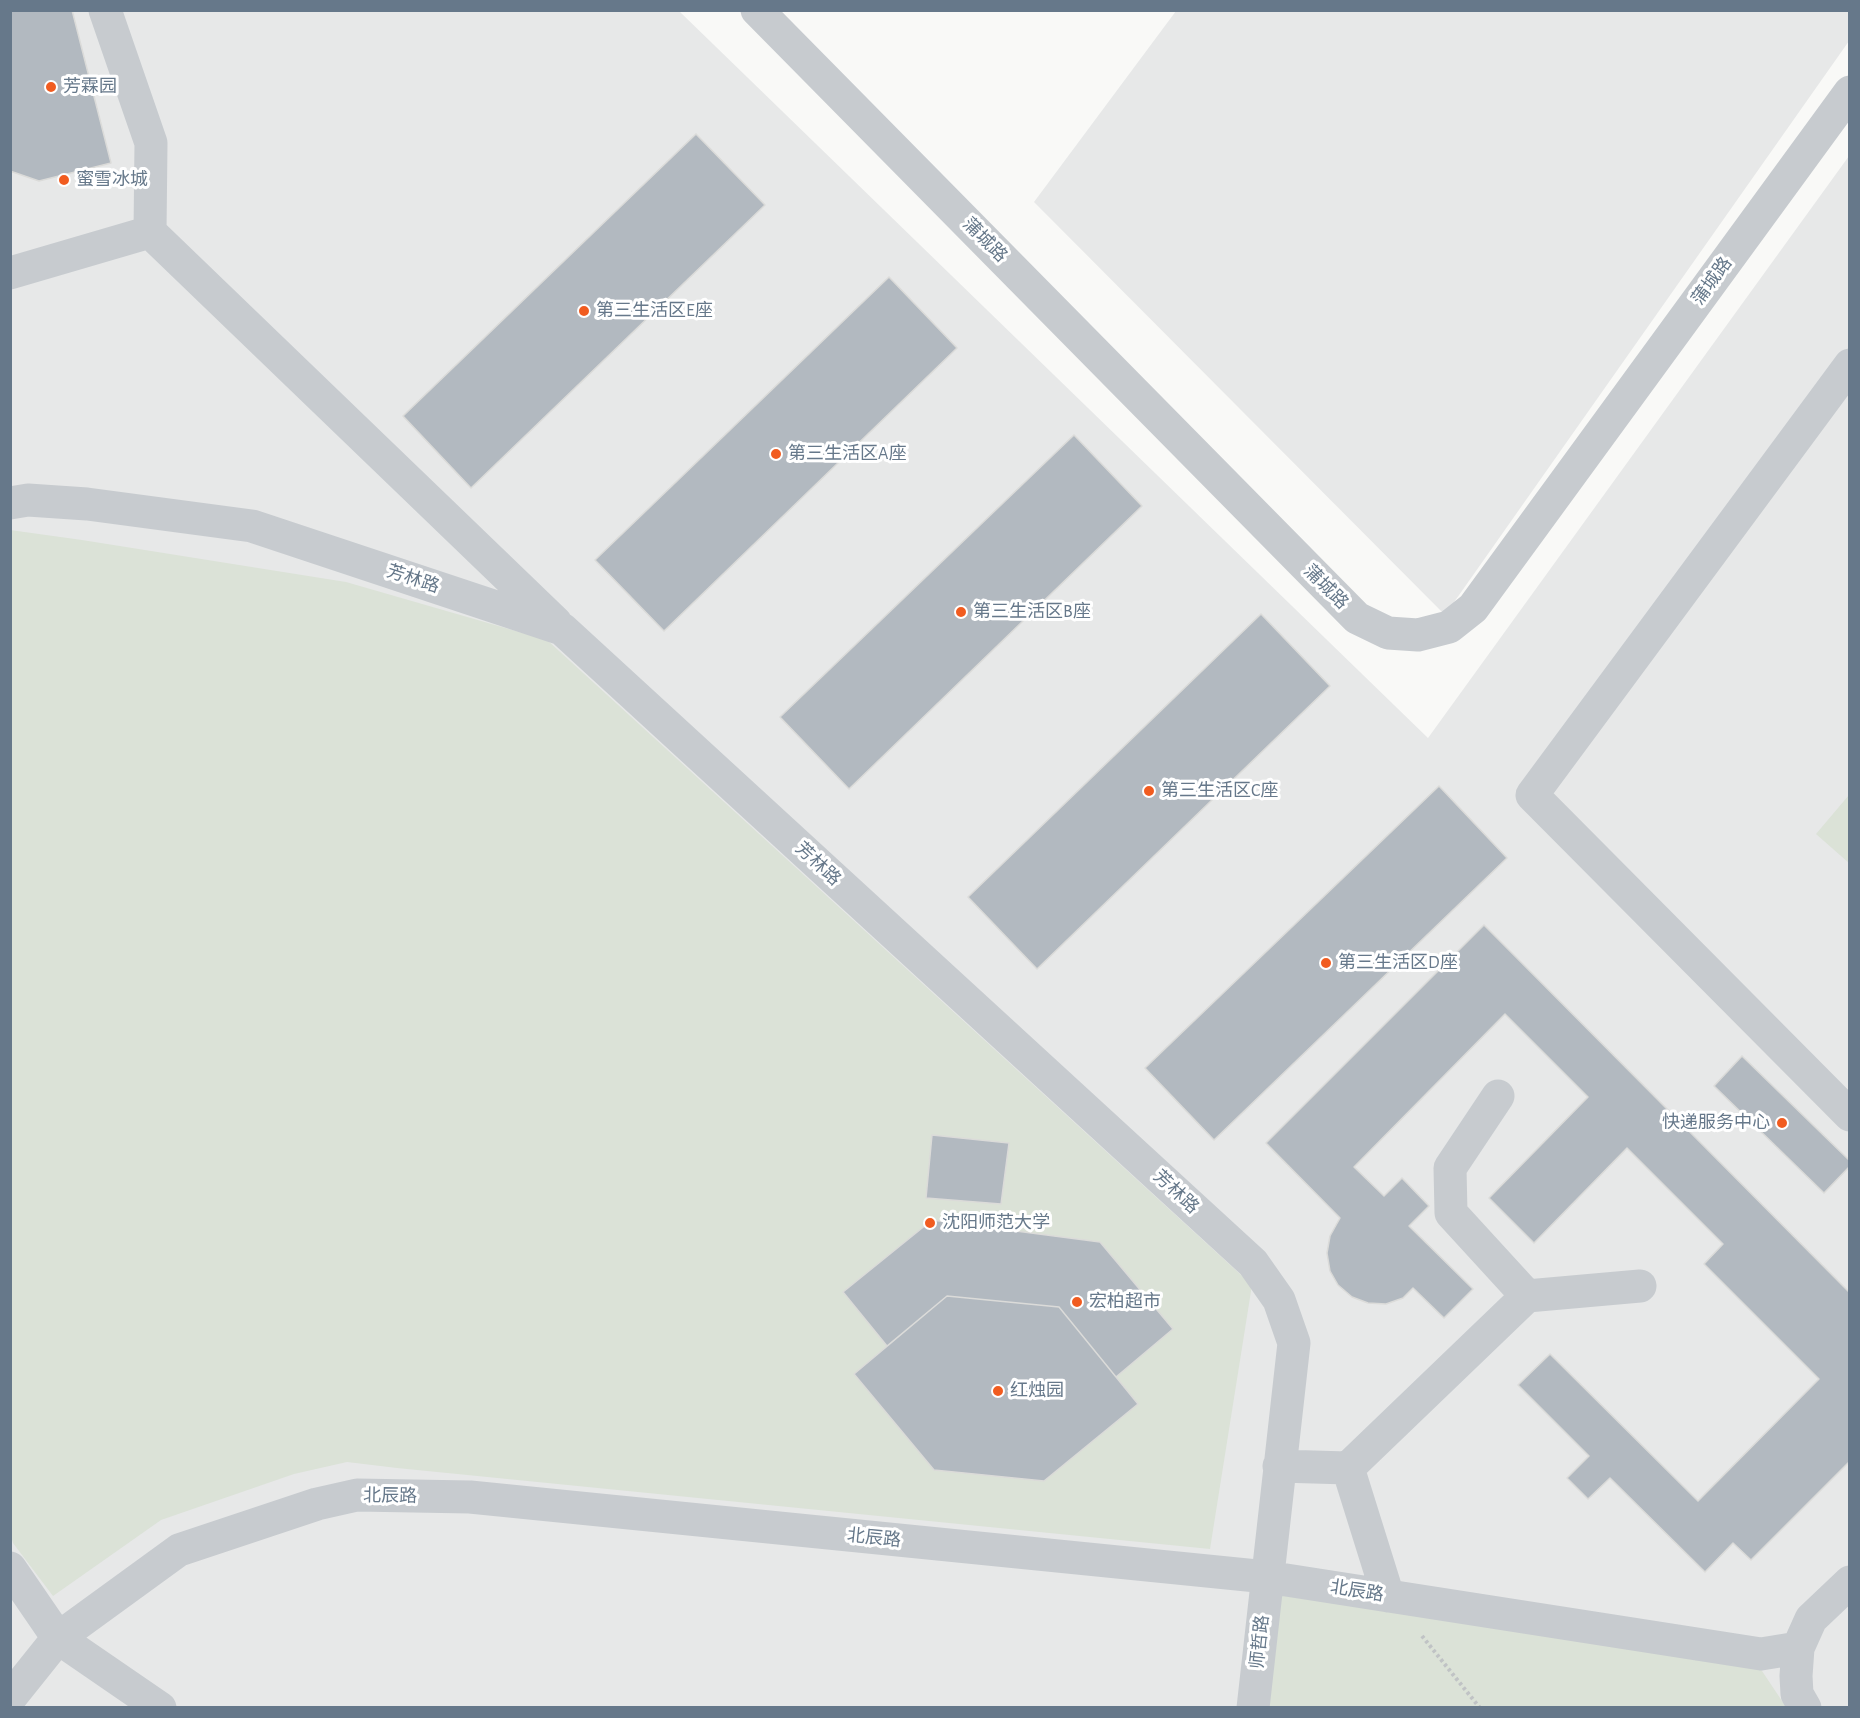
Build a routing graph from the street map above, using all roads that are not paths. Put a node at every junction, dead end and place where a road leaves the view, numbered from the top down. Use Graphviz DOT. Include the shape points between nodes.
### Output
graph roads {
  1 [pos="105,10"];
  2 [pos="758,10"];
  3 [pos="1850,92"];
  4 [pos="150,232"];
  5 [pos="10,273"];
  6 [pos="1850,365"];
  7 [pos="10,503"];
  8 [pos="562,629"];
  9 [pos="1498,1096"];
  10 [pos="1850,1115"];
  11 [pos="1640,1286"];
  12 [pos="1527,1296"];
  13 [pos="1280,1466"];
  14 [pos="1348,1468"];
  15 [pos="10,1568"];
  16 [pos="1267,1577"];
  17 [pos="1850,1582"];
  18 [pos="1388,1596"];
  19 [pos="58,1638"];
  20 [pos="1798,1648"];
  21 [pos="10,1698"];
  22 [pos="160,1707"];
  23 [pos="1253,1707"];
  24 [pos="1806,1707"];
  1 -- 4 [label="street" via="151,143"];
  2 -- 3 [label="street, 蒲城路" via="1357,618 1388,633 1418,635 1449,627 1473,608"];
  4 -- 5 [label="street"];
  4 -- 8 [label="street"];
  6 -- 10 [label="street" via="1532,795"];
  7 -- 8 [label="street, 芳林路" via="28,500 87,504 252,526"];
  8 -- 13 [label="street, 芳林路" via="1253,1263 1279,1300 1294,1343"];
  9 -- 12 [label="street" via="1450,1168 1451,1214"];
  11 -- 12 [label="street"];
  12 -- 14 [label="street"];
  13 -- 14 [label="street"];
  13 -- 16 [label="street, 芳林路"];
  14 -- 18 [label="street"];
  15 -- 19 [label="street"];
  16 -- 18 [label="street, 北辰路"];
  16 -- 19 [label="street, 北辰路" via="470,1497 357,1495 317,1504 179,1550"];
  16 -- 23 [label="street, 师哲路"];
  17 -- 20 [label="street" via="1811,1619"];
  18 -- 20 [label="street, 北辰路" via="1761,1654"];
  19 -- 21 [label="street, 北辰路"];
  19 -- 22 [label="street"];
  20 -- 24 [label="street" via="1797,1694"];
}
